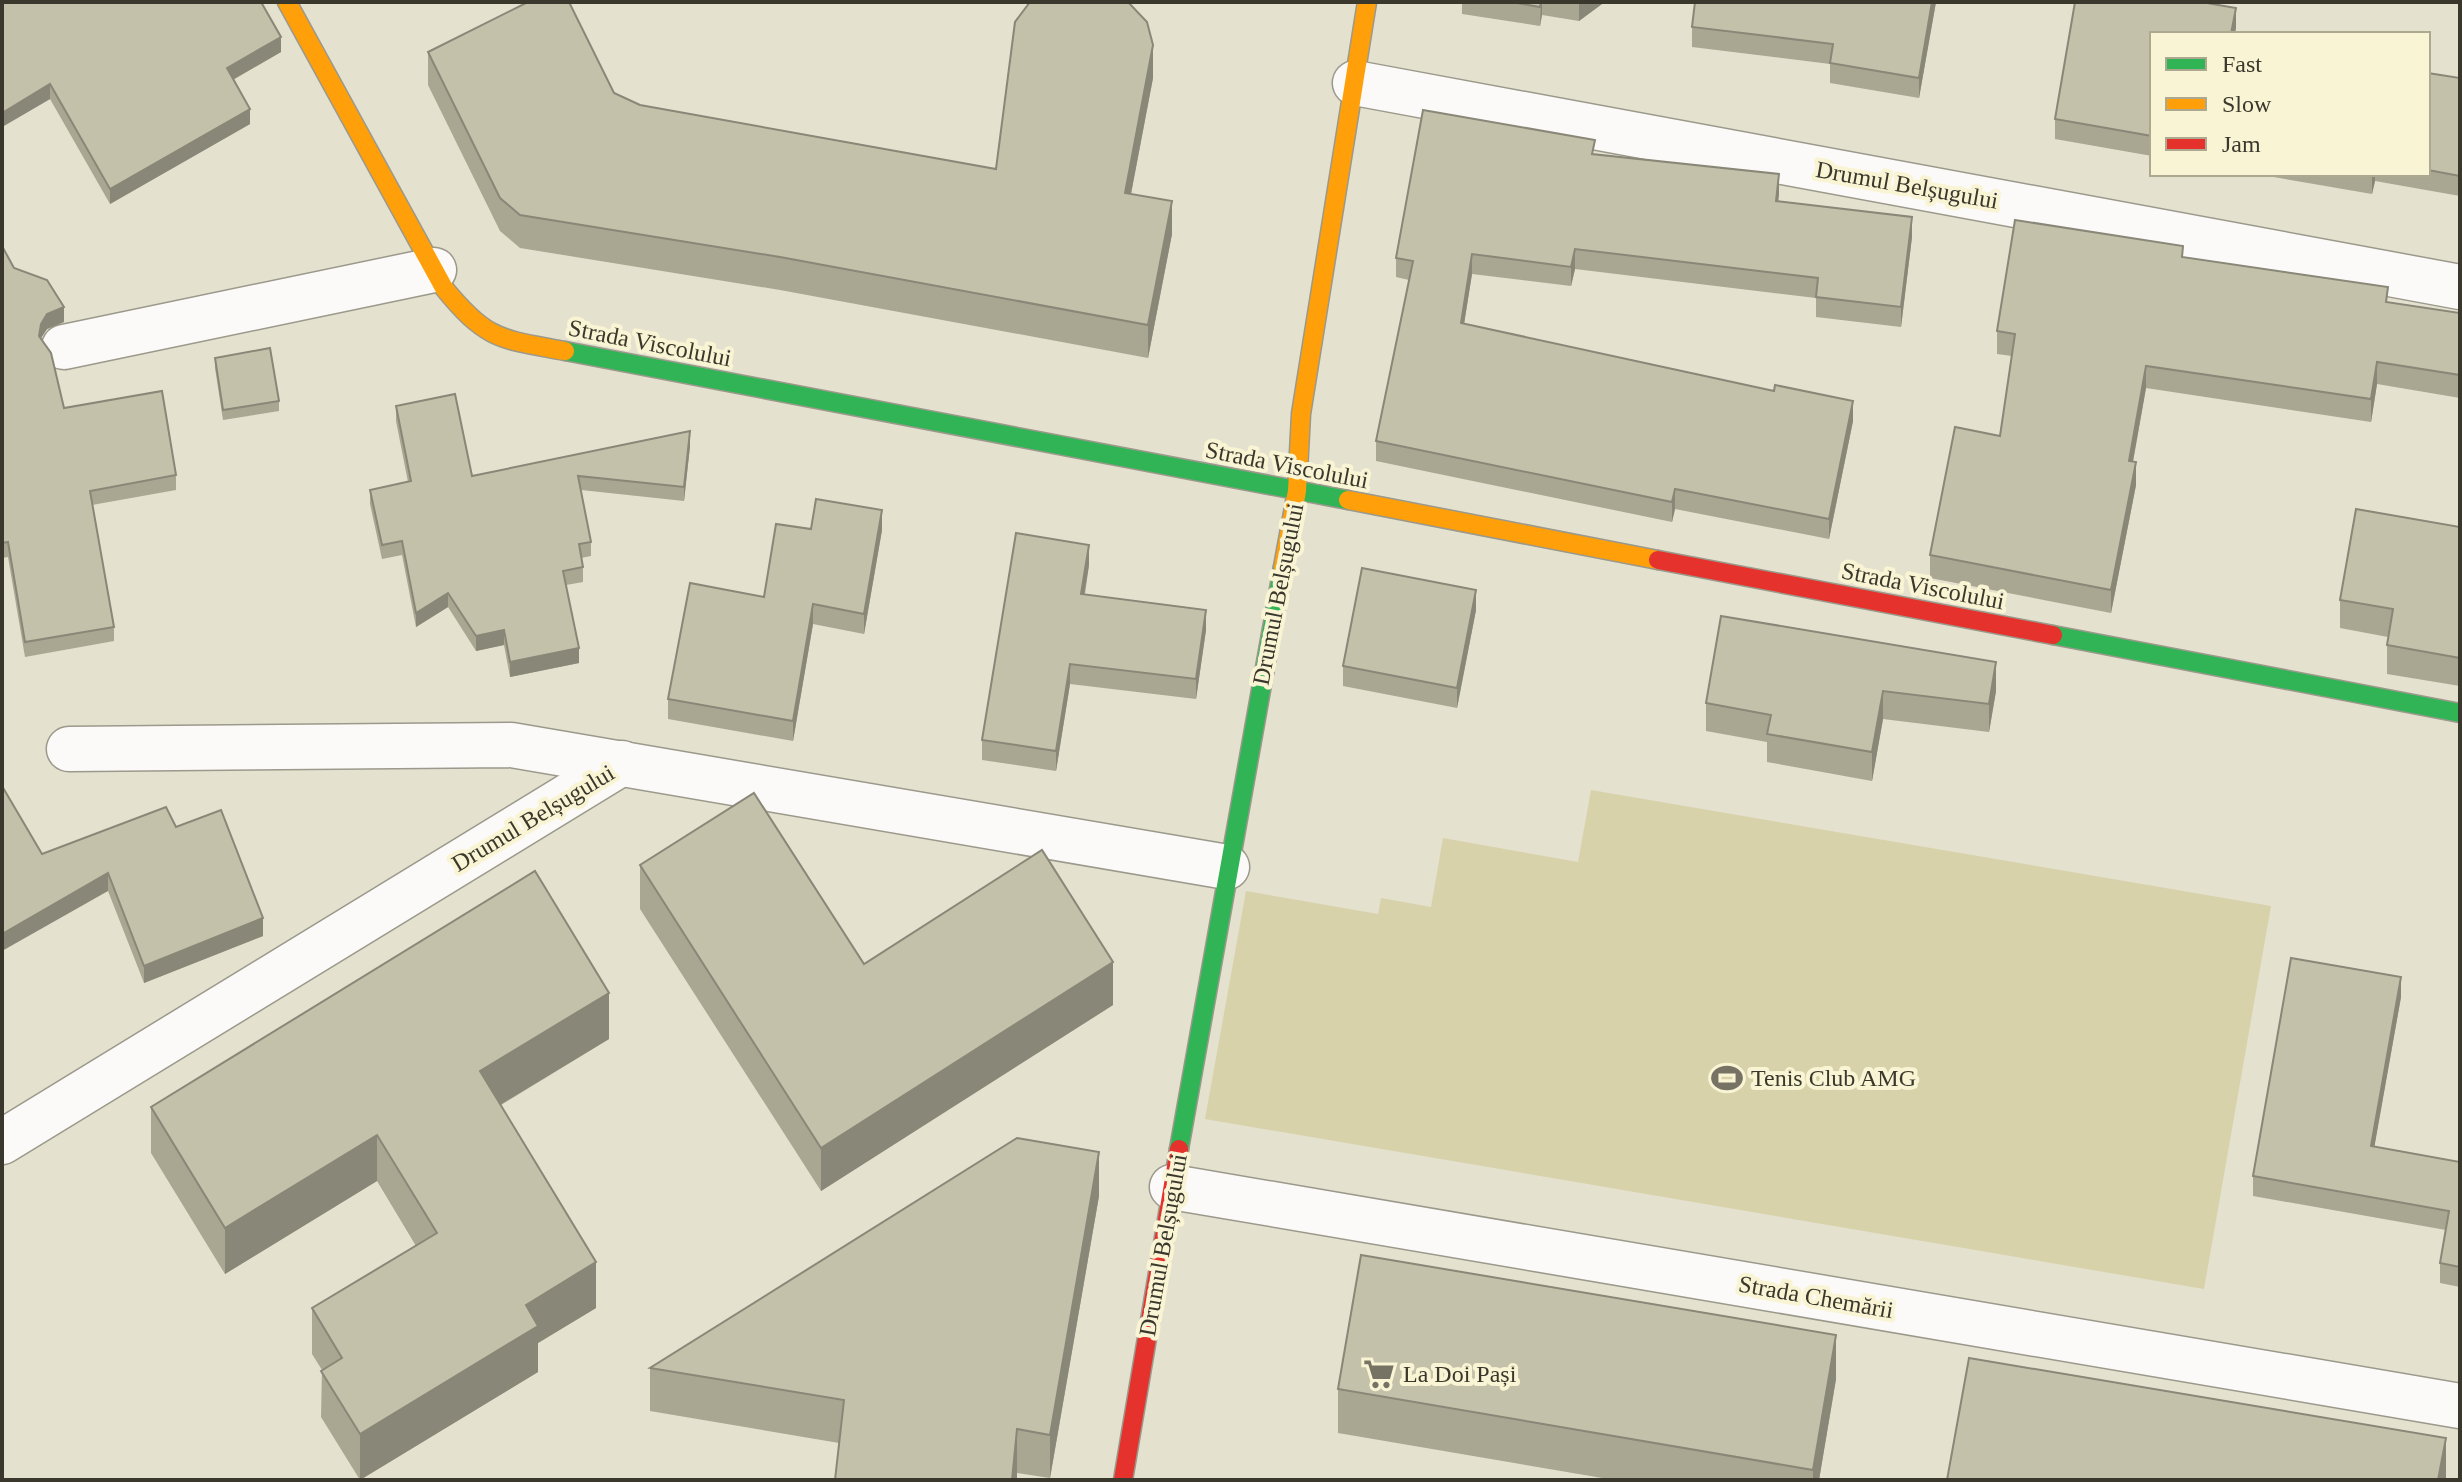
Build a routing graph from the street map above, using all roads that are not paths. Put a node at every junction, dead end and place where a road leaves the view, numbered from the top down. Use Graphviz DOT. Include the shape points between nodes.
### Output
graph roads {
  1 [pos="287,2"];
  2 [pos="1367,2"];
  3 [pos="1355,83"];
  4 [pos="434,270"];
  5 [pos="2460,287"];
  6 [pos="64,347"];
  7 [pos="1297,491"];
  8 [pos="2460,713"];
  9 [pos="69,749"];
  10 [pos="622,763"];
  11 [pos="1227,867"];
  12 [pos="2,1142"];
  13 [pos="1172,1187"];
  14 [pos="2460,1406"];
  15 [pos="1123,1480"];
  1 -- 4 [label="street, Strada Viscolului"];
  2 -- 3 [label="street, Drumul Belșugului"];
  3 -- 5 [label="street, Drumul Belșugului"];
  3 -- 7 [label="street, Drumul Belșugului" via="1301,414"];
  4 -- 6 [label="street"];
  4 -- 7 [label="street, Strada Viscolului" via="472,322 503,339"];
  7 -- 8 [label="street, Strada Viscolului"];
  7 -- 11 [label="street, Drumul Belșugului"];
  9 -- 10 [label="street" via="511,745"];
  10 -- 11 [label="street, Drumul Belșugului"];
  10 -- 12 [label="street, Drumul Belșugului"];
  11 -- 13 [label="street, Drumul Belșugului"];
  13 -- 14 [label="street, Strada Chemării"];
  13 -- 15 [label="street, Drumul Belșugului"];
}
